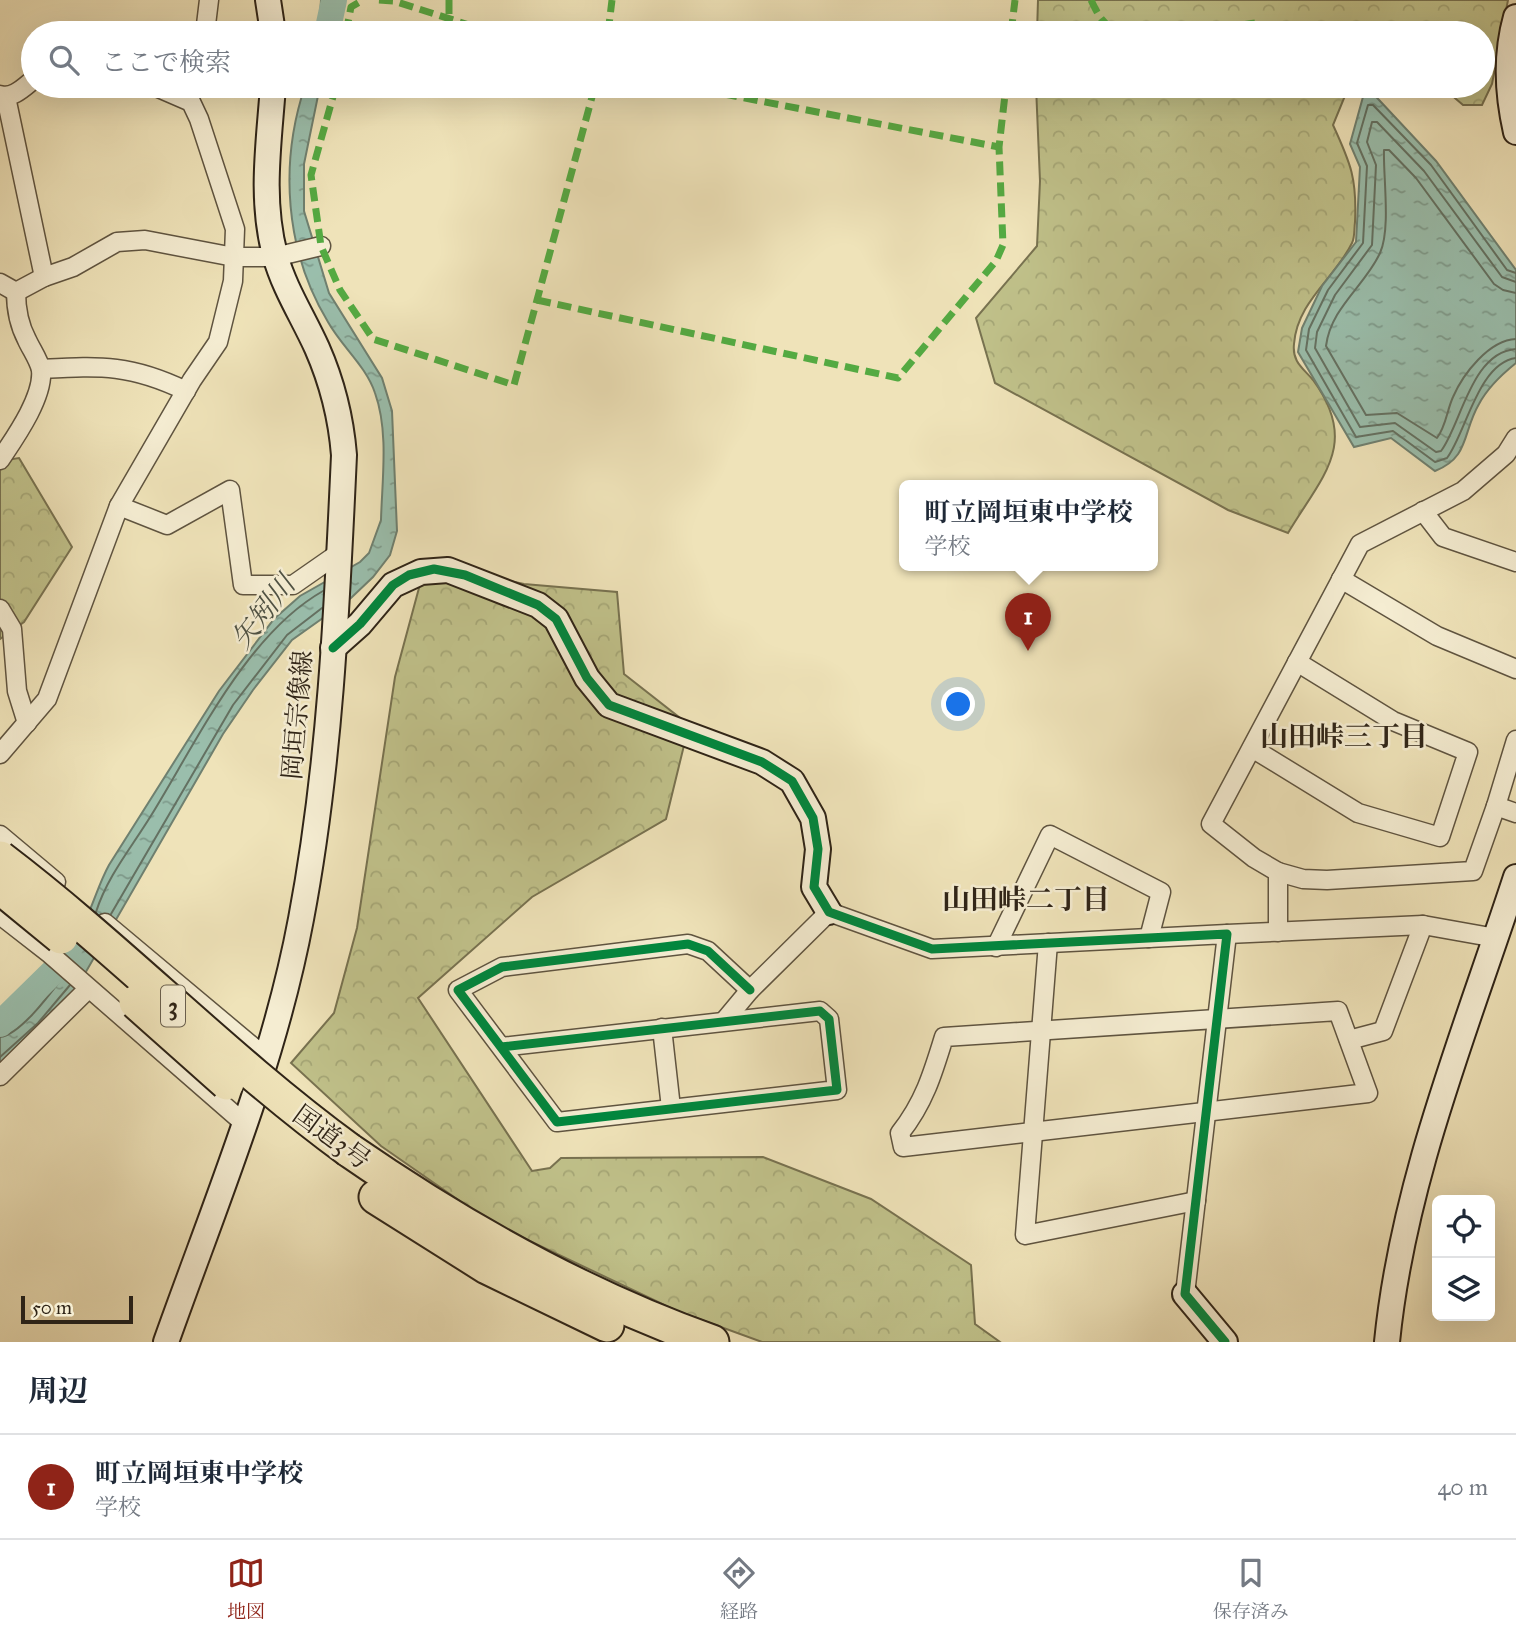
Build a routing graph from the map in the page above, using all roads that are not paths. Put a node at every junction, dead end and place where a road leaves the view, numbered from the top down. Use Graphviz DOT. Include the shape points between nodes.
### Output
graph roads {
  1 [pos="209,0"];
  2 [pos="268,0"];
  3 [pos="1516,18"];
  4 [pos="206,21"];
  5 [pos="271,21"];
  6 [pos="21,86"];
  7 [pos="3,96"];
  8 [pos="194,98"];
  9 [pos="272,98"];
  10 [pos="1516,132"];
  11 [pos="321,246"];
  12 [pos="234,257"];
  13 [pos="275,257"];
  14 [pos="44,277"];
  15 [pos="8,287"];
  16 [pos="41,369"];
  17 [pos="186,391"];
  18 [pos="1516,438"];
  19 [pos="1509,459"];
  20 [pos="0,460"];
  21 [pos="119,506"];
  22 [pos="1423,511"];
  23 [pos="338,558"];
  24 [pos="1516,562"];
  25 [pos="1341,579"];
  26 [pos="0,610"];
  27 [pos="333,648"];
  28 [pos="1297,662"];
  29 [pos="1516,669"];
  30 [pos="27,723"];
  31 [pos="1516,740"];
  32 [pos="1252,748"];
  33 [pos="0,754"];
  34 [pos="1496,807"];
  35 [pos="1516,813"];
  36 [pos="0,835"];
  37 [pos="0,858"];
  38 [pos="1278,872"];
  39 [pos="1516,877"];
  40 [pos="0,887"];
  41 [pos="829,912"];
  42 [pos="0,915"];
  43 [pos="1423,925"];
  44 [pos="1278,932"];
  45 [pos="1227,934"];
  46 [pos="1149,938"];
  47 [pos="1496,938"];
  48 [pos="1048,943"];
  49 [pos="996,947"];
  50 [pos="88,990"];
  51 [pos="750,990"];
  52 [pos="1217,1018"];
  53 [pos="725,1020"];
  54 [pos="662,1028"];
  55 [pos="1040,1030"];
  56 [pos="1349,1040"];
  57 [pos="501,1047"];
  58 [pos="265,1057"];
  59 [pos="0,1076"];
  60 [pos="671,1108"];
  61 [pos="1205,1113"];
  62 [pos="245,1124"];
  63 [pos="1031,1134"];
  64 [pos="341,1158"];
  65 [pos="1196,1201"];
  66 [pos="1185,1294"];
  67 [pos="166,1342"];
  68 [pos="648,1342"];
  69 [pos="712,1342"];
  70 [pos="1225,1342"];
  71 [pos="1387,1342"];
  1 -- 4 [label="street"];
  2 -- 5 [label="street"];
  3 -- 10 [label="street" via="1507,71"];
  6 -- 7 [label="street"];
  7 -- 14 [label="street"];
  8 -- 12 [label="street" via="235,229"];
  9 -- 13 [label="street, 岡垣宗像線" via="265,199"];
  11 -- 13 [label="street"];
  12 -- 13 [label="street"];
  12 -- 14 [label="street" via="131,240 117,242 73,267"];
  12 -- 17 [label="street" via="218,342"];
  13 -- 23 [label="street, 岡垣宗像線" via="337,404 344,456"];
  14 -- 15 [label="street"];
  15 -- 16 [label="street"];
  16 -- 17 [label="street" via="105,366 152,374"];
  16 -- 20 [label="street" via="31,407"];
  17 -- 21 [label="street"];
  18 -- 19 [label="street"];
  19 -- 22 [label="street" via="1463,491"];
  21 -- 23 [label="street" via="167,525 230,490 243,585 293,585"];
  21 -- 30 [label="street" via="47,699"];
  22 -- 24 [label="street" via="1443,537"];
  22 -- 25 [label="street" via="1360,544"];
  23 -- 27 [label="street, 岡垣宗像線"];
  25 -- 28 [label="street"];
  25 -- 29 [label="street" via="1437,636"];
  26 -- 30 [label="street" via="12,629 17,691"];
  27 -- 41 [label="street" via="393,585 421,572 448,570 538,605 556,619 591,685 609,705 762,762 792,781 813,818 818,849 814,887"];
  27 -- 58 [label="street, 岡垣宗像線" via="327,734 301,920"];
  28 -- 32 [label="street"];
  28 -- 32 [label="street" via="1393,721 1468,752 1440,837 1358,813"];
  30 -- 33 [label="street"];
  31 -- 34 [label="street"];
  32 -- 38 [label="street" via="1211,824"];
  34 -- 35 [label="street"];
  34 -- 38 [label="street" via="1473,871 1327,880"];
  36 -- 58 [label="street"];
  37 -- 64 [label="highway, 国道3号 / 3, bridge" via="118,956"];
  38 -- 44 [label="street"];
  39 -- 47 [label="street"];
  40 -- 64 [label="highway, 国道3号 / 3, bridge" via="87,957 186,1049"];
  41 -- 49 [label="street" via="932,950"];
  41 -- 51 [label="street"];
  42 -- 50 [label="street"];
  43 -- 44 [label="street"];
  43 -- 47 [label="street"];
  43 -- 56 [label="street" via="1383,1031"];
  44 -- 45 [label="street"];
  45 -- 46 [label="street"];
  45 -- 52 [label="street"];
  46 -- 48 [label="street"];
  46 -- 49 [label="street" via="1161,892 1050,835"];
  47 -- 71 [label="street" via="1408,1211"];
  48 -- 49 [label="street"];
  48 -- 55 [label="street"];
  50 -- 59 [label="street"];
  50 -- 62 [label="street"];
  51 -- 53 [label="street"];
  51 -- 57 [label="street" via="708,951 688,944 502,967 458,990"];
  52 -- 55 [label="street"];
  52 -- 56 [label="street" via="1338,1011"];
  52 -- 61 [label="street"];
  53 -- 54 [label="street"];
  53 -- 60 [label="street" via="820,1011 829,1019 837,1090"];
  54 -- 57 [label="street"];
  54 -- 60 [label="street"];
  55 -- 63 [label="street"];
  55 -- 63 [label="street" via="944,1037 928,1090 900,1133 903,1147"];
  56 -- 61 [label="street" via="1368,1093"];
  57 -- 60 [label="street" via="557,1122"];
  58 -- 62 [label="street, 岡垣宗像線"];
  61 -- 63 [label="street"];
  61 -- 65 [label="street"];
  62 -- 67 [label="street, 岡垣宗像線"];
  63 -- 65 [label="street" via="1024,1235"];
  64 -- 68 [label="highway, 国道3号 / 3" via="487,1267"];
  64 -- 69 [label="highway, 国道3号 / 3" via="586,1291"];
  65 -- 66 [label="street"];
  66 -- 70 [label="street"];
}
